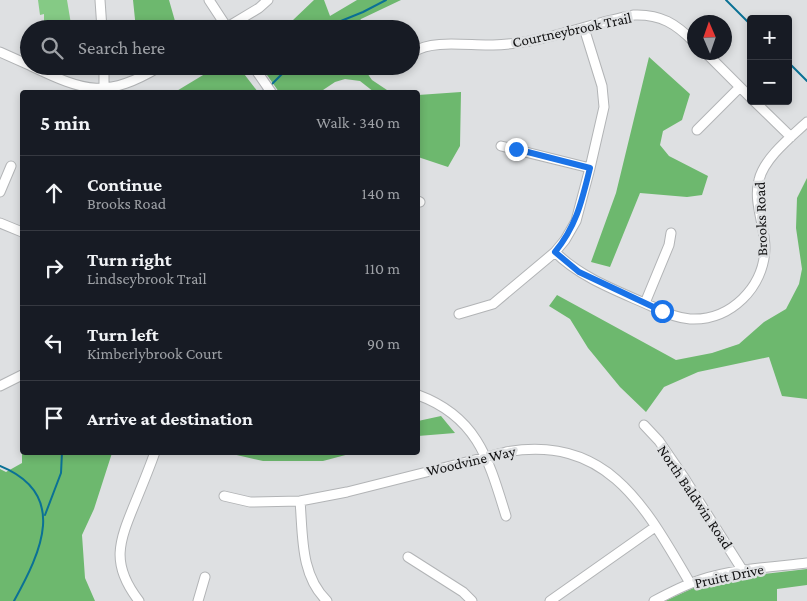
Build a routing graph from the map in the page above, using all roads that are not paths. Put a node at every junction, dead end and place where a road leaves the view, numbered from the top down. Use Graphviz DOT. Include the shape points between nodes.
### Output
graph roads {
  1 [pos="100,0"];
  2 [pos="209,0"];
  3 [pos="268,0"];
  4 [pos="101,20"];
  5 [pos="221,20"];
  6 [pos="239,20"];
  7 [pos="584,28"];
  8 [pos="687,34"];
  9 [pos="420,49"];
  10 [pos="0,52"];
  11 [pos="713,60"];
  12 [pos="20,61"];
  13 [pos="50,75"];
  14 [pos="104,75"];
  15 [pos="144,75"];
  16 [pos="259,75"];
  17 [pos="740,87"];
  18 [pos="104,90"];
  19 [pos="270,90"];
  20 [pos="747,94"];
  21 [pos="758,105"];
  22 [pos="807,122"];
  23 [pos="697,130"];
  24 [pos="790,137"];
  25 [pos="501,146"];
  26 [pos="12,166"];
  27 [pos="590,168"];
  28 [pos="0,192"];
  29 [pos="0,223"];
  30 [pos="20,231"];
  31 [pos="671,233"];
  32 [pos="555,252"];
  33 [pos="645,303"];
  34 [pos="459,314"];
  35 [pos="20,376"];
  36 [pos="0,386"];
  37 [pos="420,396"];
  38 [pos="644,425"];
  39 [pos="154,455"];
  40 [pos="486,457"];
  41 [pos="224,496"];
  42 [pos="300,501"];
  43 [pos="506,516"];
  44 [pos="655,526"];
  45 [pos="408,557"];
  46 [pos="807,563"];
  47 [pos="743,571"];
  48 [pos="204,577"];
  49 [pos="690,583"];
  50 [pos="139,601"];
  51 [pos="198,601"];
  52 [pos="325,601"];
  53 [pos="472,601"];
  54 [pos="550,601"];
  55 [pos="654,601"];
  1 -- 4 [label="street"];
  2 -- 5 [label="street"];
  3 -- 6 [label="street"];
  7 -- 8 [label="street, Courtneybrook Trail" via="628,17 648,16 671,22"];
  7 -- 9 [label="street, Courtneybrook Trail" via="515,44 428,46"];
  7 -- 27 [label="street" via="604,97"];
  10 -- 12 [label="street"];
  11 -- 17 [label="street"];
  13 -- 18 [label="street" via="67,83"];
  14 -- 18 [label="street"];
  15 -- 18 [label="street"];
  16 -- 19 [label="street"];
  17 -- 20 [label="street"];
  17 -- 23 [label="street"];
  21 -- 24 [label="street"];
  22 -- 24 [label="street, Brooks Road"];
  24 -- 33 [label="street, Brooks Road" via="769,160 759,178 758,202 764,254 759,276 747,294 725,311 700,318 679,317"];
  25 -- 27 [label="street"];
  26 -- 28 [label="street"];
  27 -- 32 [label="street" via="576,221"];
  29 -- 30 [label="street"];
  31 -- 33 [label="street"];
  32 -- 33 [label="street, Brooks Road" via="579,272"];
  32 -- 34 [label="street" via="493,304"];
  35 -- 36 [label="street"];
  37 -- 40 [label="street" via="455,416 480,444"];
  38 -- 47 [label="street, North Baldwin Road" via="683,476"];
  39 -- 50 [label="street" via="121,540 122,572"];
  40 -- 42 [label="street, Woodvine Way"];
  40 -- 43 [label="street"];
  40 -- 44 [label="street, Woodvine Way" via="533,449 558,451 582,458 606,470 626,488"];
  41 -- 42 [label="street, Woodvine Way" via="250,502"];
  42 -- 52 [label="street" via="307,567"];
  44 -- 49 [label="street, Woodvine Way"];
  44 -- 54 [label="street"];
  45 -- 53 [label="street"];
  46 -- 47 [label="street, Pruitt Drive"];
  47 -- 49 [label="street, Pruitt Drive"];
  48 -- 51 [label="street"];
  49 -- 55 [label="street, Pruitt Drive"];
}
